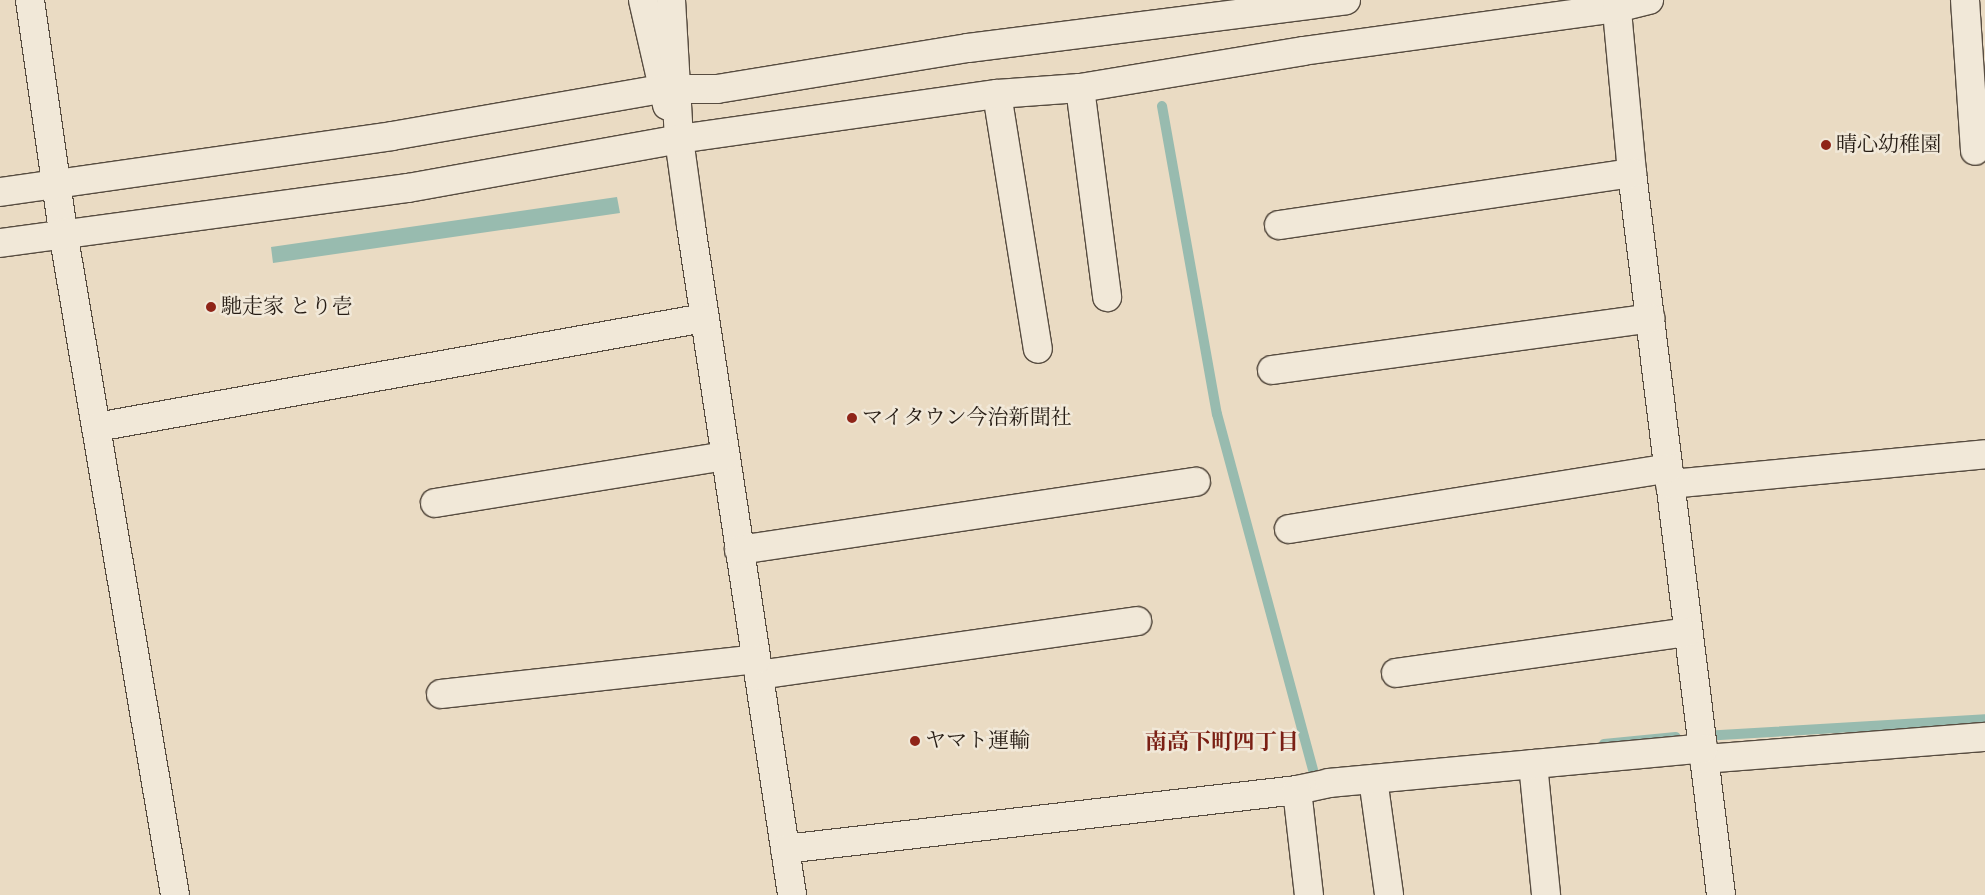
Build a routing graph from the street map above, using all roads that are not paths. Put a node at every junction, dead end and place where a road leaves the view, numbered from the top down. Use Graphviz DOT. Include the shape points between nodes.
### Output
graph roads {
  1 [pos="30,0"];
  2 [pos="643,0"];
  3 [pos="671,0"];
  4 [pos="1346,0"];
  5 [pos="1648,0"];
  6 [pos="1965,0"];
  7 [pos="1616,4"];
  8 [pos="670,88"];
  9 [pos="1080,88"];
  10 [pos="997,94"];
  11 [pos="680,139"];
  12 [pos="1975,151"];
  13 [pos="1632,173"];
  14 [pos="58,181"];
  15 [pos="0,192"];
  16 [pos="1279,224"];
  17 [pos="63,232"];
  18 [pos="0,243"];
  19 [pos="1107,297"];
  20 [pos="704,318"];
  21 [pos="1650,318"];
  22 [pos="1038,349"];
  23 [pos="1272,370"];
  24 [pos="97,427"];
  25 [pos="1985,454"];
  26 [pos="725,456"];
  27 [pos="1669,476"];
  28 [pos="1196,482"];
  29 [pos="435,503"];
  30 [pos="1289,529"];
  31 [pos="739,550"];
  32 [pos="1136,621"];
  33 [pos="1688,632"];
  34 [pos="757,667"];
  35 [pos="1396,673"];
  36 [pos="441,694"];
  37 [pos="1985,737"];
  38 [pos="1703,754"];
  39 [pos="1533,764"];
  40 [pos="1373,779"];
  41 [pos="1297,790"];
  42 [pos="785,849"];
  43 [pos="175,895"];
  44 [pos="792,895"];
  45 [pos="1309,895"];
  46 [pos="1389,895"];
  47 [pos="1546,895"];
  48 [pos="1721,895"];
  1 -- 14 [label="street"];
  2 -- 8 [label="street"];
  3 -- 8 [label="street"];
  4 -- 8 [label="street" via="968,48 717,89"];
  5 -- 7 [label="street"];
  6 -- 12 [label="street"];
  7 -- 9 [label="street"];
  7 -- 13 [label="street"];
  8 -- 11 [label="street"];
  8 -- 14 [label="street" via="392,136"];
  9 -- 10 [label="street"];
  9 -- 19 [label="street"];
  10 -- 11 [label="street"];
  10 -- 22 [label="street"];
  11 -- 17 [label="street" via="408,188"];
  11 -- 20 [label="street"];
  13 -- 16 [label="street"];
  13 -- 21 [label="street"];
  14 -- 15 [label="street"];
  14 -- 17 [label="street"];
  17 -- 18 [label="street"];
  17 -- 24 [label="street"];
  20 -- 24 [label="street"];
  20 -- 26 [label="street"];
  21 -- 23 [label="street"];
  21 -- 27 [label="street"];
  24 -- 43 [label="street"];
  25 -- 27 [label="street"];
  26 -- 29 [label="street"];
  26 -- 31 [label="street"];
  27 -- 30 [label="street"];
  27 -- 33 [label="street"];
  28 -- 31 [label="street"];
  31 -- 34 [label="street"];
  32 -- 34 [label="street"];
  33 -- 35 [label="street"];
  33 -- 38 [label="street"];
  34 -- 36 [label="street"];
  34 -- 42 [label="street"];
  37 -- 38 [label="street"];
  38 -- 39 [label="street"];
  38 -- 48 [label="street"];
  39 -- 40 [label="street"];
  39 -- 47 [label="street"];
  40 -- 41 [label="street"];
  40 -- 46 [label="street"];
  41 -- 42 [label="street"];
  41 -- 45 [label="street"];
  42 -- 44 [label="street"];
}
